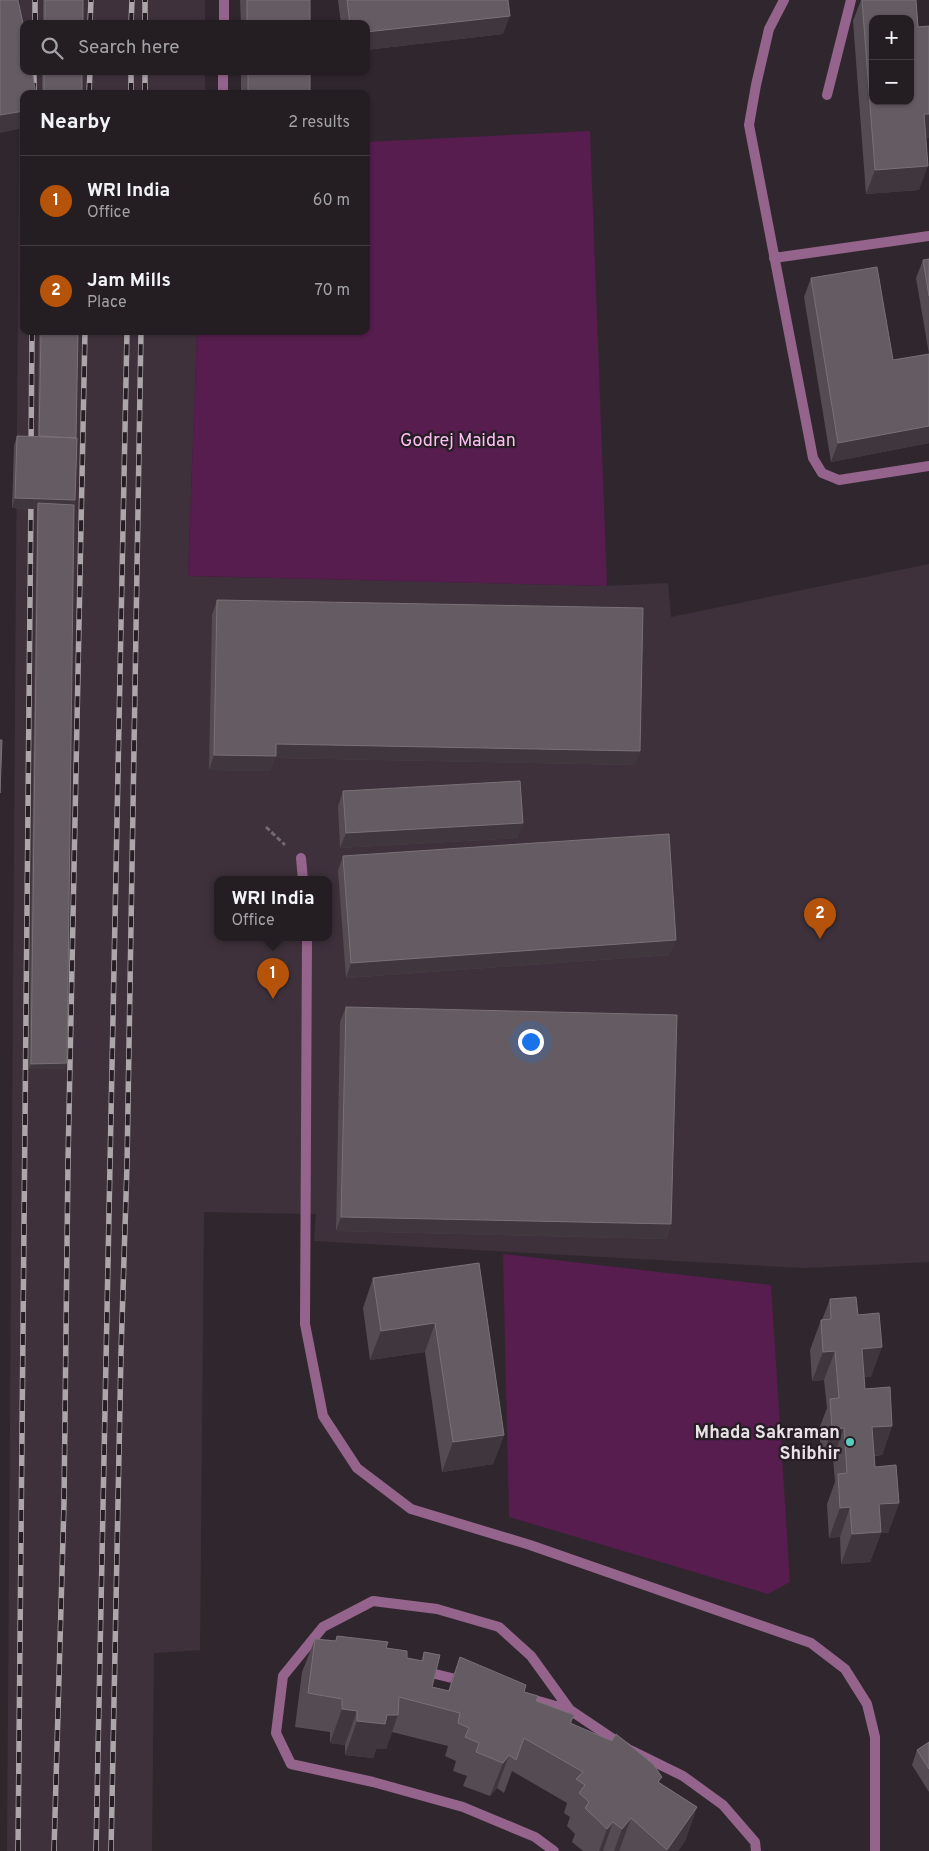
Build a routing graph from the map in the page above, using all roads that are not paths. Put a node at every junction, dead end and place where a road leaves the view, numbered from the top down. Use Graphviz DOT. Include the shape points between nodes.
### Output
graph roads {
  1 [pos="224,0"];
  2 [pos="784,0"];
  3 [pos="851,0"];
  4 [pos="224,20"];
  5 [pos="223,75"];
  6 [pos="223,90"];
  7 [pos="827,95"];
  8 [pos="929,236"];
  9 [pos="774,258"];
  10 [pos="929,466"];
  11 [pos="301,858"];
  12 [pos="303,876"];
  13 [pos="307,941"];
  14 [pos="412,1669"];
  15 [pos="478,1685"];
  16 [pos="514,1695"];
  17 [pos="570,1710"];
  18 [pos="554,1851"];
  19 [pos="756,1851"];
  20 [pos="875,1851"];
  1 -- 4 [label="street"];
  2 -- 9 [label="street" via="769,30 749,125"];
  3 -- 7 [label="street"];
  5 -- 6 [label="street"];
  8 -- 9 [label="street"];
  9 -- 10 [label="street" via="814,458 822,473 839,480"];
  11 -- 12 [label="street"];
  13 -- 20 [label="street" via="305,1324 323,1416 357,1468 411,1509 530,1544 811,1643 845,1669 867,1704 875,1737"];
  14 -- 15 [label="street"];
  16 -- 17 [label="street"];
  17 -- 18 [label="street" via="531,1656 500,1627 437,1609 373,1601 323,1627 283,1676 276,1733 291,1764 463,1807 536,1837"];
  17 -- 19 [label="street" via="628,1749 691,1782 722,1806 755,1842"];
}
